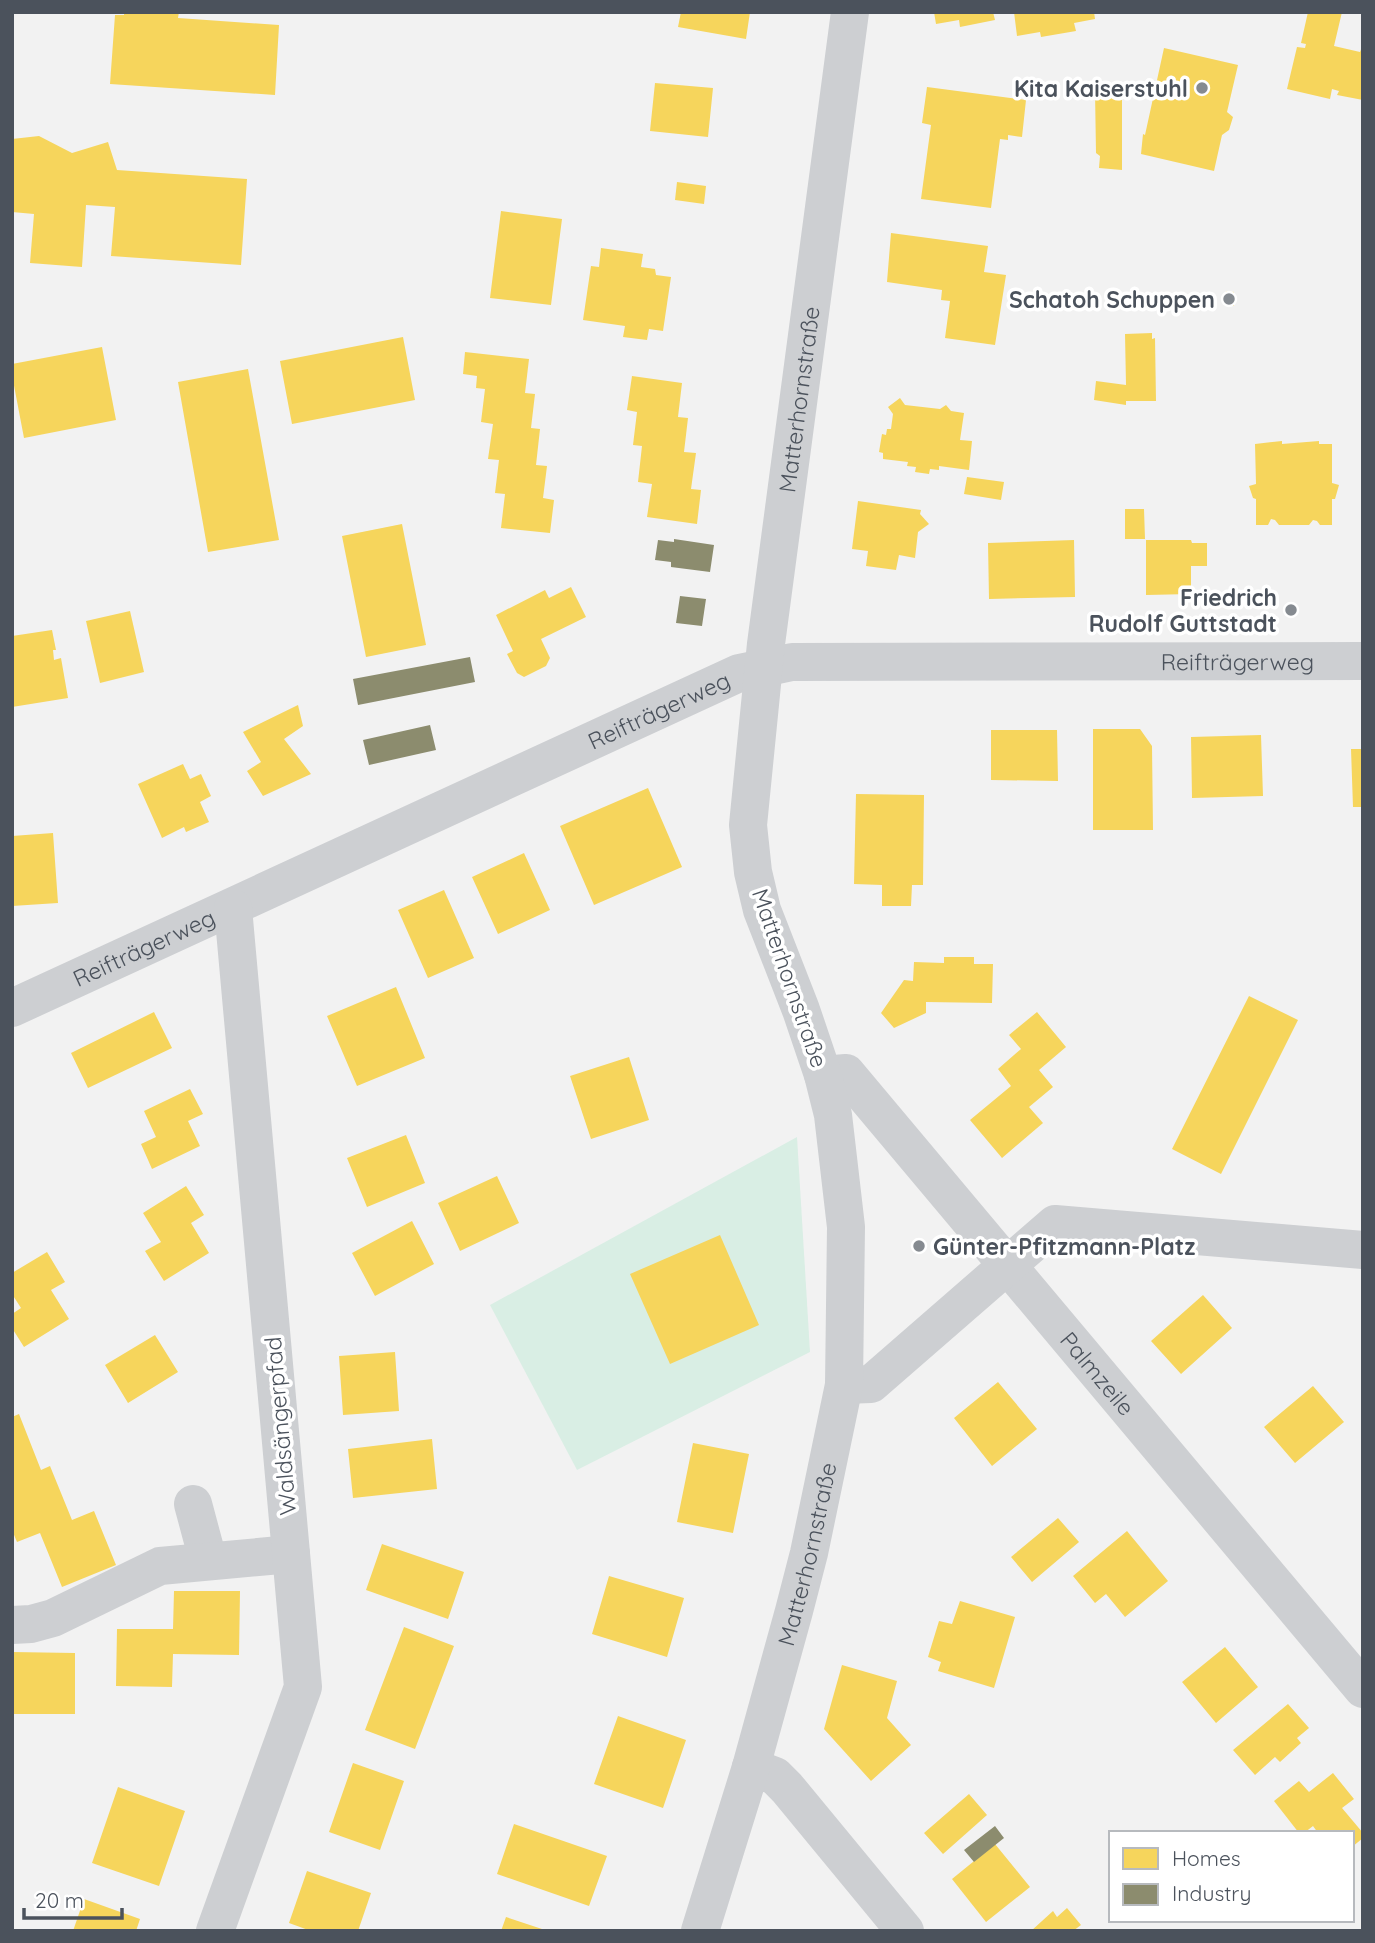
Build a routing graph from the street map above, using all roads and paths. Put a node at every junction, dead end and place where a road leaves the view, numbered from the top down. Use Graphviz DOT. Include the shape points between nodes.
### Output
graph roads {
  1 [pos="850,12"];
  2 [pos="1363,661"];
  3 [pos="763,668"];
  4 [pos="233,908"];
  5 [pos="12,1008"];
  6 [pos="823,1074"];
  7 [pos="1363,1250"];
  8 [pos="1009,1265"];
  9 [pos="844,1385"];
  10 [pos="193,1504"];
  11 [pos="291,1554"];
  12 [pos="208,1560"];
  13 [pos="12,1625"];
  14 [pos="1363,1689"];
  15 [pos="751,1767"];
  16 [pos="215,1931"];
  17 [pos="700,1931"];
  18 [pos="905,1931"];
  1 -- 3 [label="street, Matterhornstraße"];
  2 -- 3 [label="street, Reifträgerweg" via="806,662"];
  3 -- 4 [label="street, Reifträgerweg" via="739,673"];
  3 -- 6 [label="street, Matterhornstraße" via="748,825 753,872 762,909"];
  4 -- 5 [label="street, Reifträgerweg"];
  4 -- 11 [label="street, Waldsängerpfad"];
  6 -- 8 [label="street, Palmzeile" via="846,1073"];
  6 -- 9 [label="street, Matterhornstraße" via="846,1227"];
  7 -- 8 [label="street" via="1055,1224"];
  8 -- 9 [label="street" via="871,1384"];
  8 -- 14 [label="street, Palmzeile"];
  9 -- 15 [label="street, Matterhornstraße" via="809,1553"];
  10 -- 12 [label="street"];
  11 -- 12 [label="street"];
  11 -- 16 [label="street, Waldsängerpfad" via="303,1687"];
  12 -- 13 [label="street" via="160,1566 53,1618"];
  15 -- 17 [label="street, Matterhornstraße"];
  15 -- 18 [label="street" via="775,1776 787,1788"];
}
